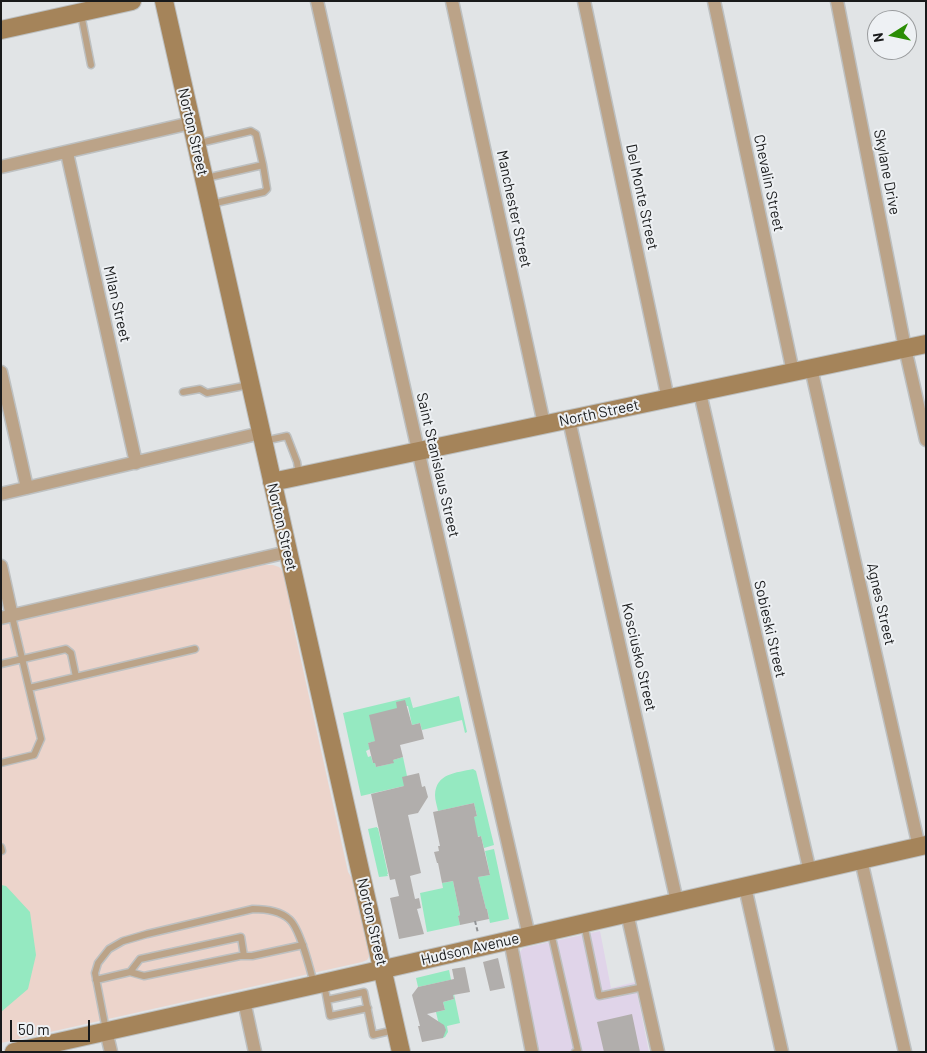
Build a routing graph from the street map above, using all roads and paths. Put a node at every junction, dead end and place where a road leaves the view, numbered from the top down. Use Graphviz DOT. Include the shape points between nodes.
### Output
graph roads {
  1 [pos="132,1"];
  2 [pos="164,1"];
  3 [pos="317,1"];
  4 [pos="452,1"];
  5 [pos="584,1"];
  6 [pos="714,1"];
  7 [pos="836,1"];
  8 [pos="80,12"];
  9 [pos="1,30"];
  10 [pos="91,65"];
  11 [pos="191,123"];
  12 [pos="196,144"];
  13 [pos="67,153"];
  14 [pos="264,165"];
  15 [pos="1,167"];
  16 [pos="204,178"];
  17 [pos="210,205"];
  18 [pos="926,344"];
  19 [pos="905,348"];
  20 [pos="811,368"];
  21 [pos="1,372"];
  22 [pos="793,372"];
  23 [pos="250,385"];
  24 [pos="184,392"];
  25 [pos="700,393"];
  26 [pos="668,399"];
  27 [pos="569,420"];
  28 [pos="544,424"];
  29 [pos="262,437"];
  30 [pos="926,440"];
  31 [pos="418,450"];
  32 [pos="136,462"];
  33 [pos="300,476"];
  34 [pos="272,482"];
  35 [pos="27,488"];
  36 [pos="1,494"];
  37 [pos="288,552"];
  38 [pos="1,566"];
  39 [pos="7,617"];
  40 [pos="194,649"];
  41 [pos="22,659"];
  42 [pos="1,664"];
  43 [pos="76,677"];
  44 [pos="29,688"];
  45 [pos="1,763"];
  46 [pos="923,846"];
  47 [pos="861,860"];
  48 [pos="810,872"];
  49 [pos="744,886"];
  50 [pos="677,902"];
  51 [pos="627,913"];
  52 [pos="475,921"];
  53 [pos="584,923"];
  54 [pos="550,931"];
  55 [pos="478,933"];
  56 [pos="529,936"];
  57 [pos="510,940"];
  58 [pos="303,945"];
  59 [pos="244,956"];
  60 [pos="383,970"];
  61 [pos="130,972"];
  62 [pos="96,980"];
  63 [pos="319,984"];
  64 [pos="644,986"];
  65 [pos="327,1000"];
  66 [pos="244,1001"];
  67 [pos="368,1008"];
  68 [pos="396,1030"];
  69 [pos="106,1031"];
  70 [pos="14,1052"];
  71 [pos="111,1052"];
  72 [pos="255,1052"];
  73 [pos="402,1052"];
  74 [pos="532,1052"];
  75 [pos="575,1052"];
  76 [pos="658,1052"];
  77 [pos="782,1052"];
  78 [pos="904,1052"];
  1 -- 8 [label="main road"];
  2 -- 11 [label="main road, Norton Street"];
  3 -- 31 [label="street, Saint Stanislaus Street"];
  4 -- 28 [label="street, Manchester Street"];
  5 -- 26 [label="street, Del Monte Street"];
  6 -- 22 [label="street, Chevalin Street"];
  7 -- 19 [label="street, Skylane Drive"];
  8 -- 9 [label="main road"];
  8 -- 10 [label="lane"];
  11 -- 12 [label="main road, Norton Street"];
  11 -- 13 [label="street"];
  12 -- 14 [label="lane" via="250,131 256,134"];
  12 -- 16 [label="main road, Norton Street"];
  13 -- 15 [label="street"];
  13 -- 32 [label="street, Milan Street"];
  14 -- 16 [label="lane"];
  14 -- 17 [label="lane" via="266,191"];
  16 -- 17 [label="main road, Norton Street"];
  17 -- 23 [label="main road, Norton Street"];
  18 -- 19 [label="main road, North Street"];
  19 -- 20 [label="main road, North Street"];
  19 -- 30 [label="street, Skylane Drive"];
  20 -- 22 [label="main road, North Street"];
  20 -- 46 [label="street, Agnes Street"];
  21 -- 35 [label="street"];
  22 -- 25 [label="main road, North Street"];
  23 -- 24 [label="lane" via="207,393 200,389"];
  23 -- 29 [label="main road, Norton Street"];
  25 -- 26 [label="main road, North Street"];
  25 -- 48 [label="street, Sobieski Street"];
  26 -- 27 [label="main road, North Street"];
  27 -- 28 [label="main road, North Street"];
  27 -- 50 [label="street, Kosciusko Street"];
  28 -- 31 [label="main road, North Street"];
  29 -- 32 [label="street"];
  29 -- 33 [label="lane" via="287,436"];
  29 -- 34 [label="main road, Norton Street"];
  31 -- 33 [label="main road, North Street"];
  31 -- 56 [label="street, Saint Stanislaus Street"];
  32 -- 35 [label="street"];
  33 -- 34 [label="main road, North Street"];
  34 -- 37 [label="main road, Norton Street"];
  35 -- 36 [label="street"];
  37 -- 39 [label="street"];
  37 -- 60 [label="main road, Norton Street"];
  38 -- 39 [label="street"];
  39 -- 41 [label="lane"];
  40 -- 43 [label="lane"];
  41 -- 42 [label="lane"];
  41 -- 43 [label="lane" via="66,649 71,653"];
  41 -- 44 [label="lane"];
  43 -- 44 [label="lane"];
  44 -- 45 [label="lane" via="41,739 34,756"];
  46 -- 47 [label="main road, Hudson Avenue"];
  47 -- 48 [label="main road, Hudson Avenue"];
  47 -- 78 [label="street"];
  48 -- 49 [label="main road, Hudson Avenue"];
  49 -- 50 [label="main road, Hudson Avenue"];
  49 -- 77 [label="street"];
  50 -- 51 [label="main road, Hudson Avenue"];
  51 -- 53 [label="main road, Hudson Avenue"];
  51 -- 64 [label="street"];
  52 -- 55 [label="path"];
  53 -- 54 [label="main road, Hudson Avenue"];
  53 -- 64 [label="lane" via="599,996"];
  54 -- 56 [label="main road, Hudson Avenue"];
  54 -- 75 [label="lane" via="578,1051"];
  56 -- 57 [label="main road, Hudson Avenue"];
  57 -- 60 [label="main road, Hudson Avenue"];
  57 -- 74 [label="street"];
  58 -- 59 [label="lane"];
  58 -- 62 [label="lane" via="291,920 267,909 253,909 123,941 109,948 98,963 94,973"];
  58 -- 63 [label="lane"];
  59 -- 61 [label="lane" via="144,976"];
  59 -- 61 [label="lane" via="241,937 140,959"];
  60 -- 63 [label="main road, Hudson Avenue"];
  60 -- 68 [label="main road, Norton Street"];
  61 -- 62 [label="lane"];
  62 -- 69 [label="lane"];
  63 -- 65 [label="lane"];
  63 -- 66 [label="main road, Hudson Avenue"];
  64 -- 76 [label="street"];
  65 -- 67 [label="lane" via="364,992"];
  65 -- 67 [label="lane" via="330,1016"];
  66 -- 69 [label="main road, Hudson Avenue"];
  66 -- 72 [label="street"];
  67 -- 68 [label="lane" via="373,1035"];
  68 -- 73 [label="main road, Norton Street"];
  69 -- 70 [label="main road, Hudson Avenue"];
  69 -- 71 [label="street"];
}
